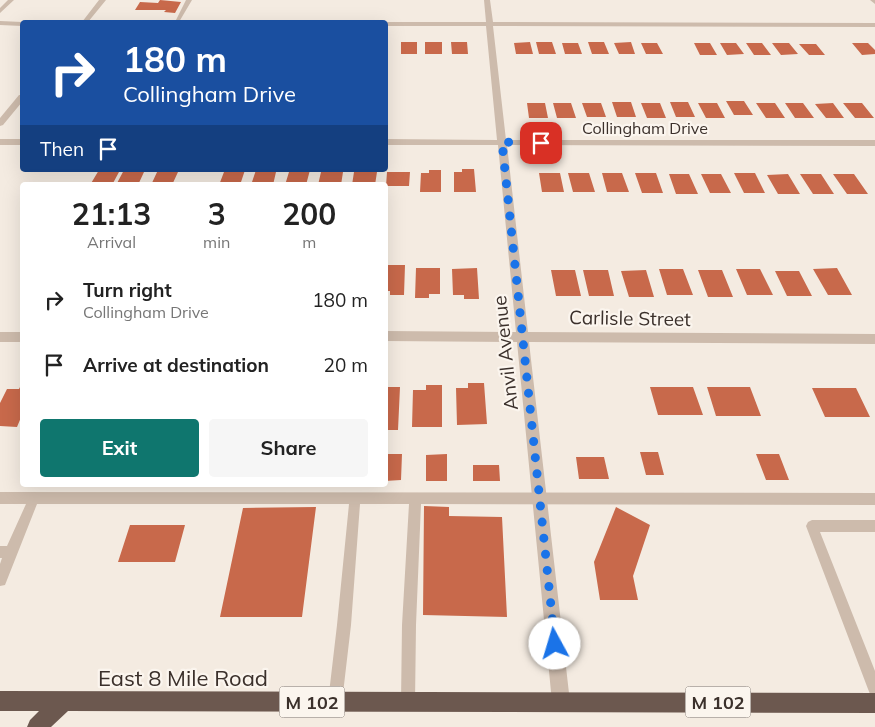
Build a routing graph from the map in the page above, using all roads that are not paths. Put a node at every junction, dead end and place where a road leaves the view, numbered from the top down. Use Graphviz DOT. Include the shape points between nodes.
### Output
graph roads {
  1 [pos="11,0"];
  2 [pos="103,0"];
  3 [pos="190,0"];
  4 [pos="487,0"];
  5 [pos="0,11"];
  6 [pos="87,20"];
  7 [pos="178,20"];
  8 [pos="0,24"];
  9 [pos="20,24"];
  10 [pos="388,24"];
  11 [pos="489,24"];
  12 [pos="875,25"];
  13 [pos="20,99"];
  14 [pos="0,123"];
  15 [pos="0,142"];
  16 [pos="20,142"];
  17 [pos="388,142"];
  18 [pos="502,142"];
  19 [pos="875,143"];
  20 [pos="388,336"];
  21 [pos="522,336"];
  22 [pos="0,337"];
  23 [pos="20,337"];
  24 [pos="875,339"];
  25 [pos="0,498"];
  26 [pos="34,498"];
  27 [pos="355,499"];
  28 [pos="415,499"];
  29 [pos="540,500"];
  30 [pos="875,500"];
  31 [pos="875,526"];
  32 [pos="6,552"];
  33 [pos="0,580"];
  34 [pos="875,690"];
  35 [pos="0,701"];
  36 [pos="64,701"];
  37 [pos="335,702"];
  38 [pos="408,702"];
  39 [pos="561,702"];
  40 [pos="875,702"];
  41 [pos="37,727"];
  1 -- 5 [label="lane"];
  2 -- 6 [label="street"];
  3 -- 7 [label="lane"];
  4 -- 11 [label="street, Anvil Avenue"];
  8 -- 9 [label="street"];
  10 -- 11 [label="street"];
  11 -- 12 [label="street"];
  11 -- 18 [label="street, Anvil Avenue"];
  13 -- 14 [label="street"];
  15 -- 16 [label="street"];
  17 -- 18 [label="street, Collingham Drive"];
  18 -- 19 [label="street, Collingham Drive"];
  18 -- 21 [label="street, Anvil Avenue"];
  20 -- 21 [label="street, Carlisle Street"];
  21 -- 24 [label="street, Carlisle Street"];
  21 -- 29 [label="street, Anvil Avenue"];
  22 -- 23 [label="street"];
  25 -- 26 [label="lane"];
  26 -- 27 [label="lane"];
  26 -- 32 [label="lane"];
  27 -- 28 [label="lane"];
  27 -- 37 [label="lane"];
  28 -- 29 [label="lane"];
  28 -- 38 [label="lane"];
  29 -- 30 [label="lane"];
  29 -- 39 [label="street, Anvil Avenue"];
  31 -- 34 [label="lane" via="812,526"];
  32 -- 33 [label="lane"];
  35 -- 36 [label="highway, East 8 Mile Road / M 102"];
  36 -- 37 [label="highway, East 8 Mile Road / M 102"];
  36 -- 41 [label="highway"];
  37 -- 38 [label="highway, East 8 Mile Road / M 102"];
  38 -- 39 [label="highway, East 8 Mile Road / M 102"];
  39 -- 40 [label="highway, East 8 Mile Road / M 102"];
}
